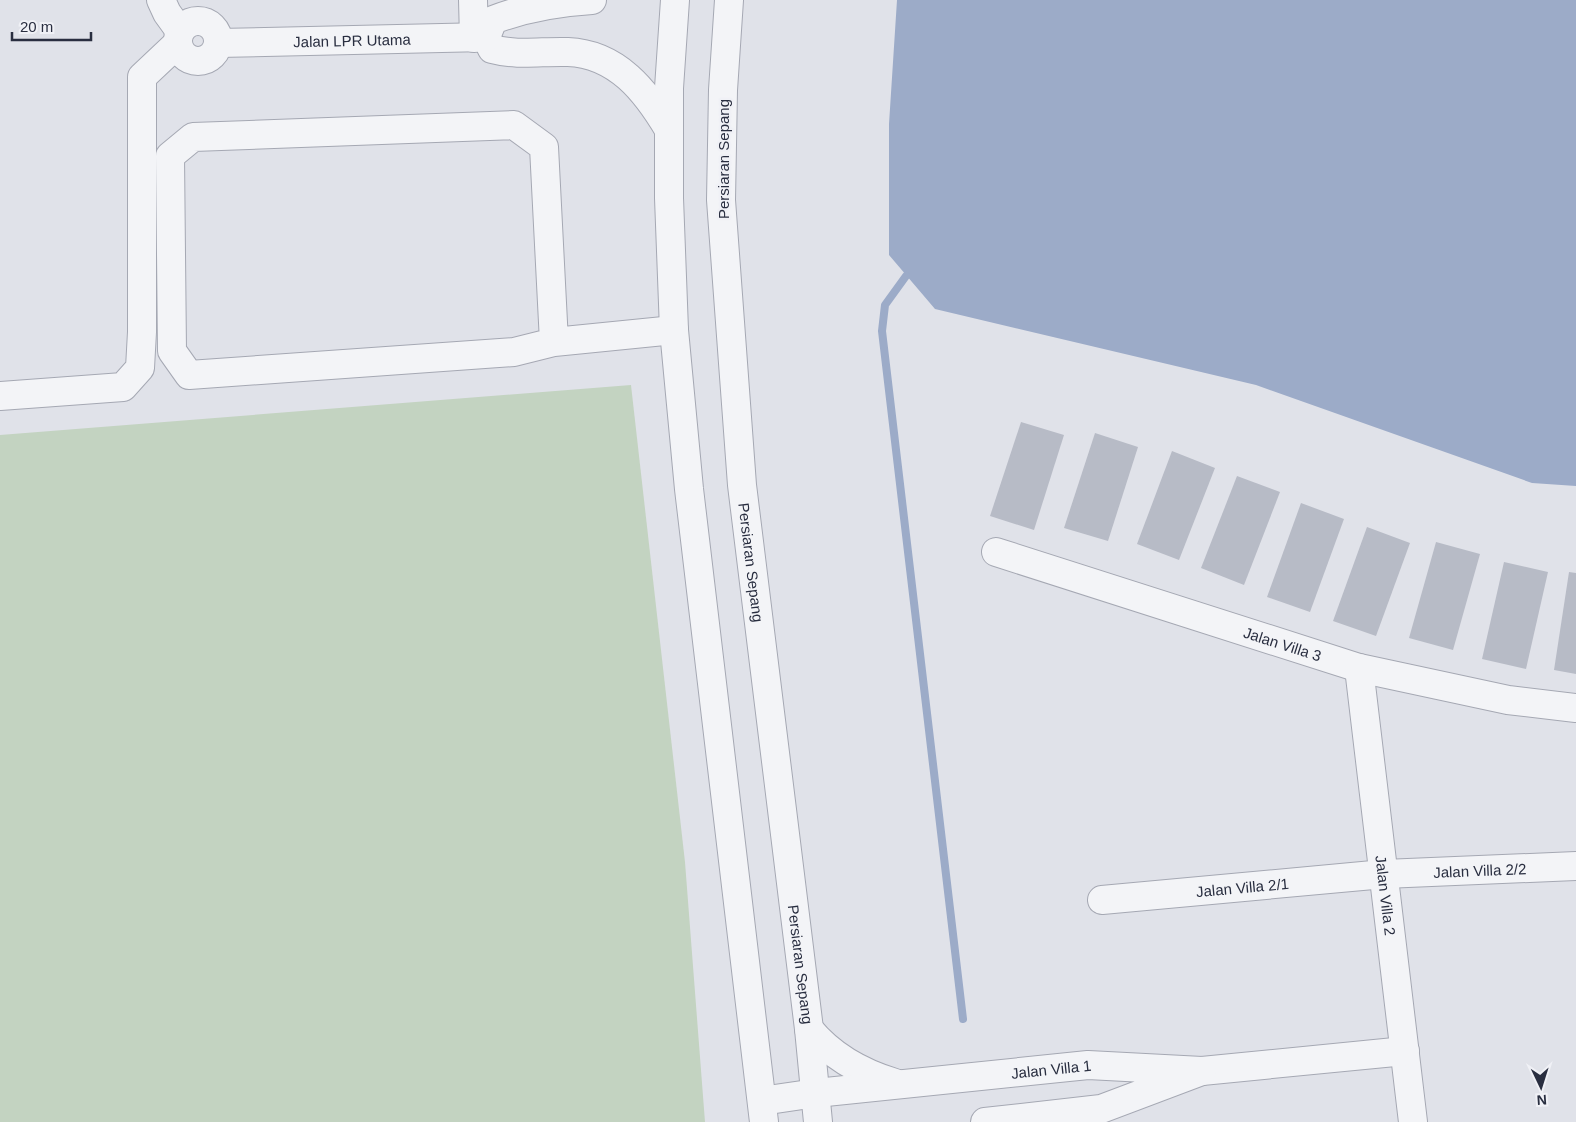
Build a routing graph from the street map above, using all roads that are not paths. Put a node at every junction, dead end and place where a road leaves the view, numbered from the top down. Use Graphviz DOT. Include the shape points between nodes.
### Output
graph roads {
  1 [pos="161,0"];
  2 [pos="473,0"];
  3 [pos="592,0"];
  4 [pos="675,0"];
  5 [pos="729,0"];
  6 [pos="179,37"];
  7 [pos="480,38"];
  8 [pos="669,131"];
  9 [pos="674,330"];
  10 [pos="554,342"];
  11 [pos="0,396"];
  12 [pos="996,552"];
  13 [pos="1359,668"];
  14 [pos="1576,708"];
  15 [pos="1576,866"];
  16 [pos="1384,874"];
  17 [pos="1102,900"];
  18 [pos="809,1029"];
  19 [pos="1405,1051"];
  20 [pos="1202,1071"];
  21 [pos="901,1085"];
  22 [pos="816,1093"];
  23 [pos="763,1112"];
  24 [pos="818,1122"];
  25 [pos="985,1122"];
  26 [pos="1413,1122"];
  1 -- 6 [label="street"];
  2 -- 7 [label="street"];
  3 -- 7 [label="street" via="566,2 493,20"];
  4 -- 8 [label="street"];
  5 -- 18 [label="street, Persiaran Sepang" via="721,200 742,485"];
  6 -- 7 [label="street, Jalan LPR Utama" via="183,55 201,61 212,54 218,43"];
  6 -- 11 [label="street" via="142,76 140,368 122,387"];
  7 -- 8 [label="street" via="492,49 512,54 570,52 606,62 634,82 651,100"];
  8 -- 9 [label="street"];
  9 -- 10 [label="street"];
  9 -- 23 [label="street" via="689,490"];
  10 -- 10 [label="street" via="514,352 189,375 172,351 170,156 194,137 514,125 544,147"];
  12 -- 13 [label="street, Jalan Villa 3"];
  13 -- 14 [label="street, Jalan Villa 3" via="1508,700"];
  13 -- 16 [label="street, Jalan Villa 2"];
  15 -- 16 [label="street, Jalan Villa 2/2"];
  16 -- 17 [label="street, Jalan Villa 2/1"];
  16 -- 19 [label="street, Jalan Villa 2"];
  18 -- 21 [label="street" via="841,1058"];
  18 -- 22 [label="street, Persiaran Sepang"];
  19 -- 20 [label="street, Jalan Villa 1"];
  19 -- 26 [label="street, Jalan Villa 2"];
  20 -- 21 [label="street, Jalan Villa 1" via="1088,1065"];
  20 -- 25 [label="street, Jalan Villa 1" via="1100,1109"];
  21 -- 22 [label="street, Jalan Villa 1"];
  22 -- 23 [label="street, Jalan Villa 1"];
  22 -- 24 [label="street, Persiaran Sepang"];
}
